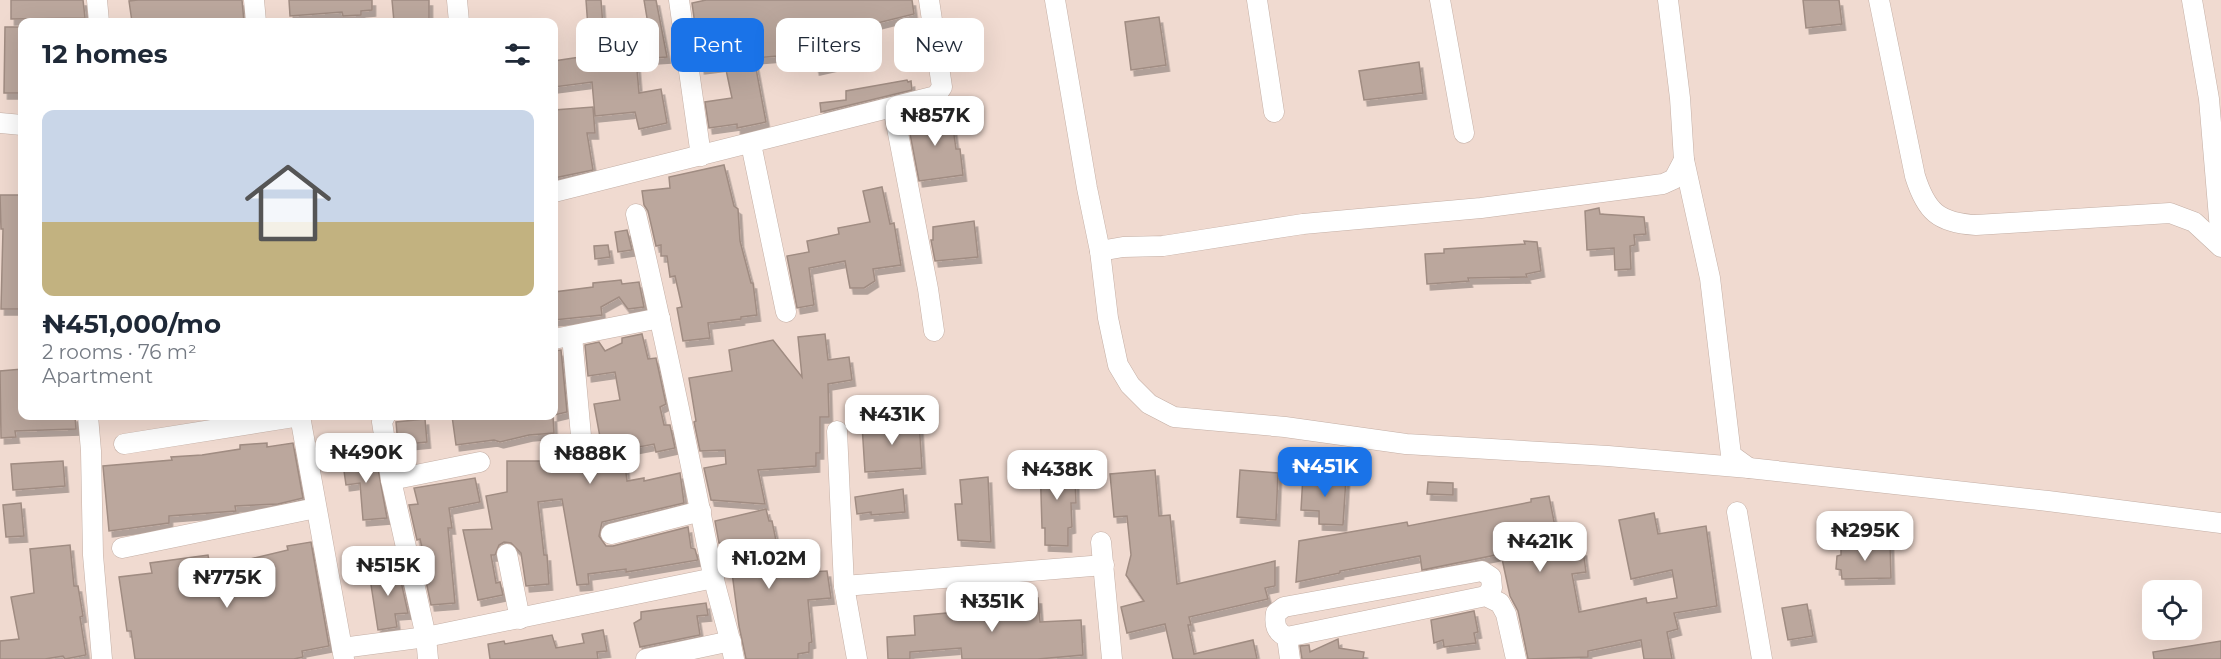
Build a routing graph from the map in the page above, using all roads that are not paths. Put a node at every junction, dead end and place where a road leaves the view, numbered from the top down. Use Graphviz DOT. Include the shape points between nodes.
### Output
graph roads {
  1 [pos="97,0"];
  2 [pos="254,0"];
  3 [pos="457,0"];
  4 [pos="679,0"];
  5 [pos="929,0"];
  6 [pos="1056,0"];
  7 [pos="1257,0"];
  8 [pos="1440,0"];
  9 [pos="1668,0"];
  10 [pos="1879,0"];
  11 [pos="2192,0"];
  12 [pos="99,18"];
  13 [pos="256,18"];
  14 [pos="459,18"];
  15 [pos="893,107"];
  16 [pos="1274,112"];
  17 [pos="0,123"];
  18 [pos="18,125"];
  19 [pos="1464,133"];
  20 [pos="751,144"];
  21 [pos="701,156"];
  22 [pos="1684,160"];
  23 [pos="558,191"];
  24 [pos="636,214"];
  25 [pos="2221,242"];
  26 [pos="2221,247"];
  27 [pos="1100,251"];
  28 [pos="786,312"];
  29 [pos="660,318"];
  30 [pos="934,331"];
  31 [pos="563,338"];
  32 [pos="88,420"];
  33 [pos="275,420"];
  34 [pos="301,420"];
  35 [pos="383,420"];
  36 [pos="837,431"];
  37 [pos="581,436"];
  38 [pos="124,444"];
  39 [pos="480,462"];
  40 [pos="1749,468"];
  41 [pos="391,480"];
  42 [pos="316,508"];
  43 [pos="702,511"];
  44 [pos="1737,512"];
  45 [pos="2221,523"];
  46 [pos="611,534"];
  47 [pos="1101,542"];
  48 [pos="122,548"];
  49 [pos="507,554"];
  50 [pos="1104,565"];
  51 [pos="714,578"];
  52 [pos="844,586"];
  53 [pos="1486,596"];
  54 [pos="520,619"];
  55 [pos="1287,637"];
  56 [pos="426,638"];
  57 [pos="732,650"];
  58 [pos="343,653"];
  59 [pos="102,659"];
  60 [pos="428,659"];
  61 [pos="646,659"];
  62 [pos="857,659"];
  63 [pos="1112,659"];
  64 [pos="1290,659"];
  65 [pos="1516,659"];
  66 [pos="1762,659"];
  1 -- 12 [label="street"];
  2 -- 13 [label="street"];
  3 -- 14 [label="street"];
  4 -- 21 [label="street"];
  5 -- 15 [label="street" via="942,87 936,96"];
  6 -- 27 [label="street"];
  7 -- 16 [label="street"];
  8 -- 19 [label="street"];
  9 -- 22 [label="street"];
  10 -- 26 [label="street" via="1915,176 1930,209 1952,221 1976,225 2170,213 2194,222"];
  11 -- 25 [label="street" via="2209,99"];
  15 -- 20 [label="street"];
  15 -- 30 [label="street"];
  17 -- 18 [label="street"];
  20 -- 21 [label="street"];
  20 -- 28 [label="street"];
  21 -- 23 [label="street"];
  22 -- 27 [label="street" via="1674,179 1663,184"];
  22 -- 40 [label="street" via="1710,278 1731,454"];
  24 -- 29 [label="street"];
  27 -- 40 [label="street" via="1118,365 1130,385 1149,404 1174,417 1406,444"];
  29 -- 31 [label="street"];
  29 -- 43 [label="street"];
  31 -- 37 [label="street"];
  32 -- 59 [label="street" via="93,555"];
  33 -- 38 [label="street"];
  34 -- 42 [label="street"];
  35 -- 41 [label="street"];
  36 -- 52 [label="street"];
  39 -- 41 [label="street"];
  40 -- 45 [label="street"];
  41 -- 56 [label="street"];
  42 -- 48 [label="street"];
  42 -- 58 [label="street"];
  43 -- 46 [label="street"];
  43 -- 51 [label="street"];
  44 -- 66 [label="street"];
  47 -- 50 [label="street"];
  49 -- 54 [label="street"];
  50 -- 52 [label="street"];
  50 -- 63 [label="street"];
  51 -- 54 [label="street"];
  51 -- 57 [label="street"];
  52 -- 62 [label="street"];
  53 -- 55 [label="street"];
  53 -- 55 [label="street" via="1492,588 1491,577 1482,571 1284,607 1276,613 1274,623"];
  53 -- 65 [label="street" via="1500,603 1506,614"];
  54 -- 56 [label="street"];
  55 -- 64 [label="street"];
  56 -- 58 [label="street"];
  56 -- 60 [label="street"];
  57 -- 61 [label="street"];
}
